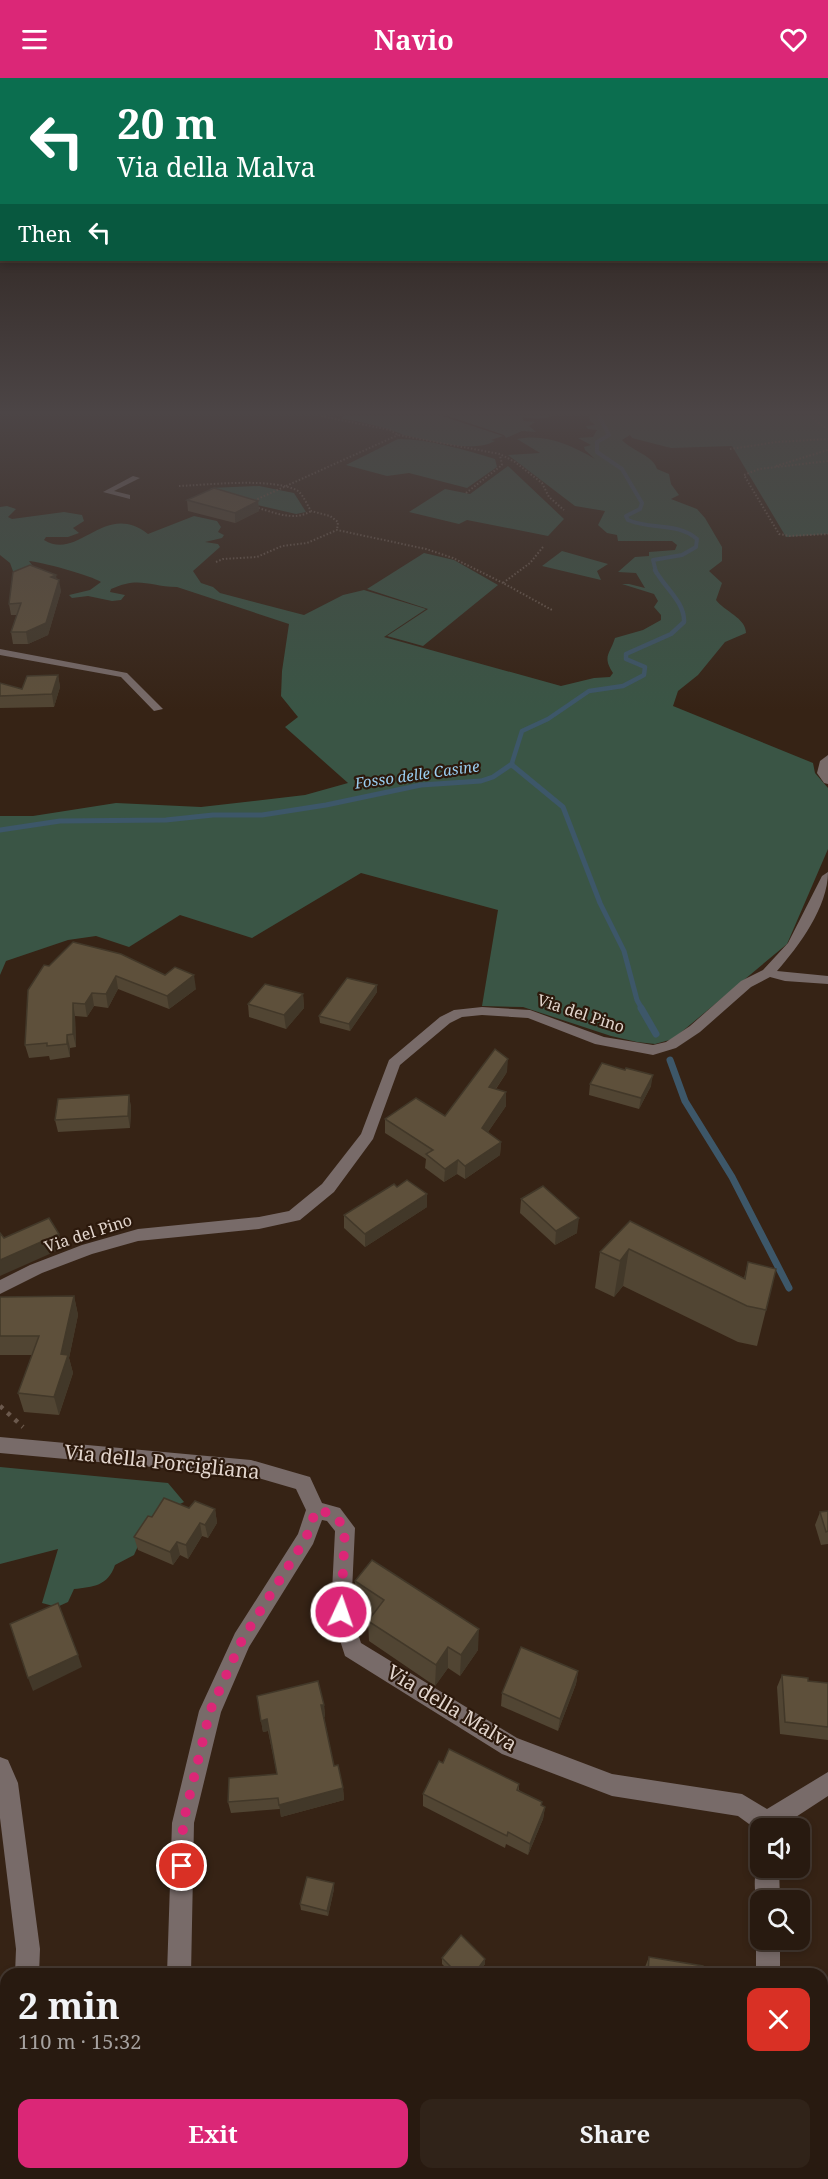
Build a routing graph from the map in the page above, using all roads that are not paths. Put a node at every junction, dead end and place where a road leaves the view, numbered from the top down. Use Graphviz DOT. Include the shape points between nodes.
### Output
graph roads {
  1 [pos="0,652"];
  2 [pos="158,709"];
  3 [pos="828,758"];
  4 [pos="828,781"];
  5 [pos="828,876"];
  6 [pos="768,973"];
  7 [pos="828,980"];
  8 [pos="0,1288"];
  9 [pos="0,1445"];
  10 [pos="316,1510"];
  11 [pos="0,1768"];
  12 [pos="828,1783"];
  13 [pos="757,1818"];
  14 [pos="778,1818"];
  15 [pos="768,1950"];
  16 [pos="27,1968"];
  17 [pos="180,1968"];
  18 [pos="768,1968"];
  1 -- 2 [label="street" via="124,675"];
  3 -- 4 [label="street" via="822,773"];
  5 -- 6 [label="street, Via del Pino" via="794,944"];
  6 -- 7 [label="street"];
  6 -- 8 [label="street, Via del Pino" via="746,984 695,1029 671,1045 653,1050 600,1041 530,1014 459,1013 394,1063 368,1135 328,1188 294,1216 138,1234 36,1269"];
  9 -- 10 [label="street, Via della Porcigliana" via="251,1468 303,1483"];
  10 -- 13 [label="street, Via della Malva" via="333,1514 345,1528 341,1612 352,1649 510,1746 612,1785 742,1805"];
  10 -- 17 [label="street" via="306,1538 242,1640 210,1711 183,1823"];
  11 -- 16 [label="street" via="7,1783"];
  12 -- 14 [label="street"];
  15 -- 18 [label="street"];
}
